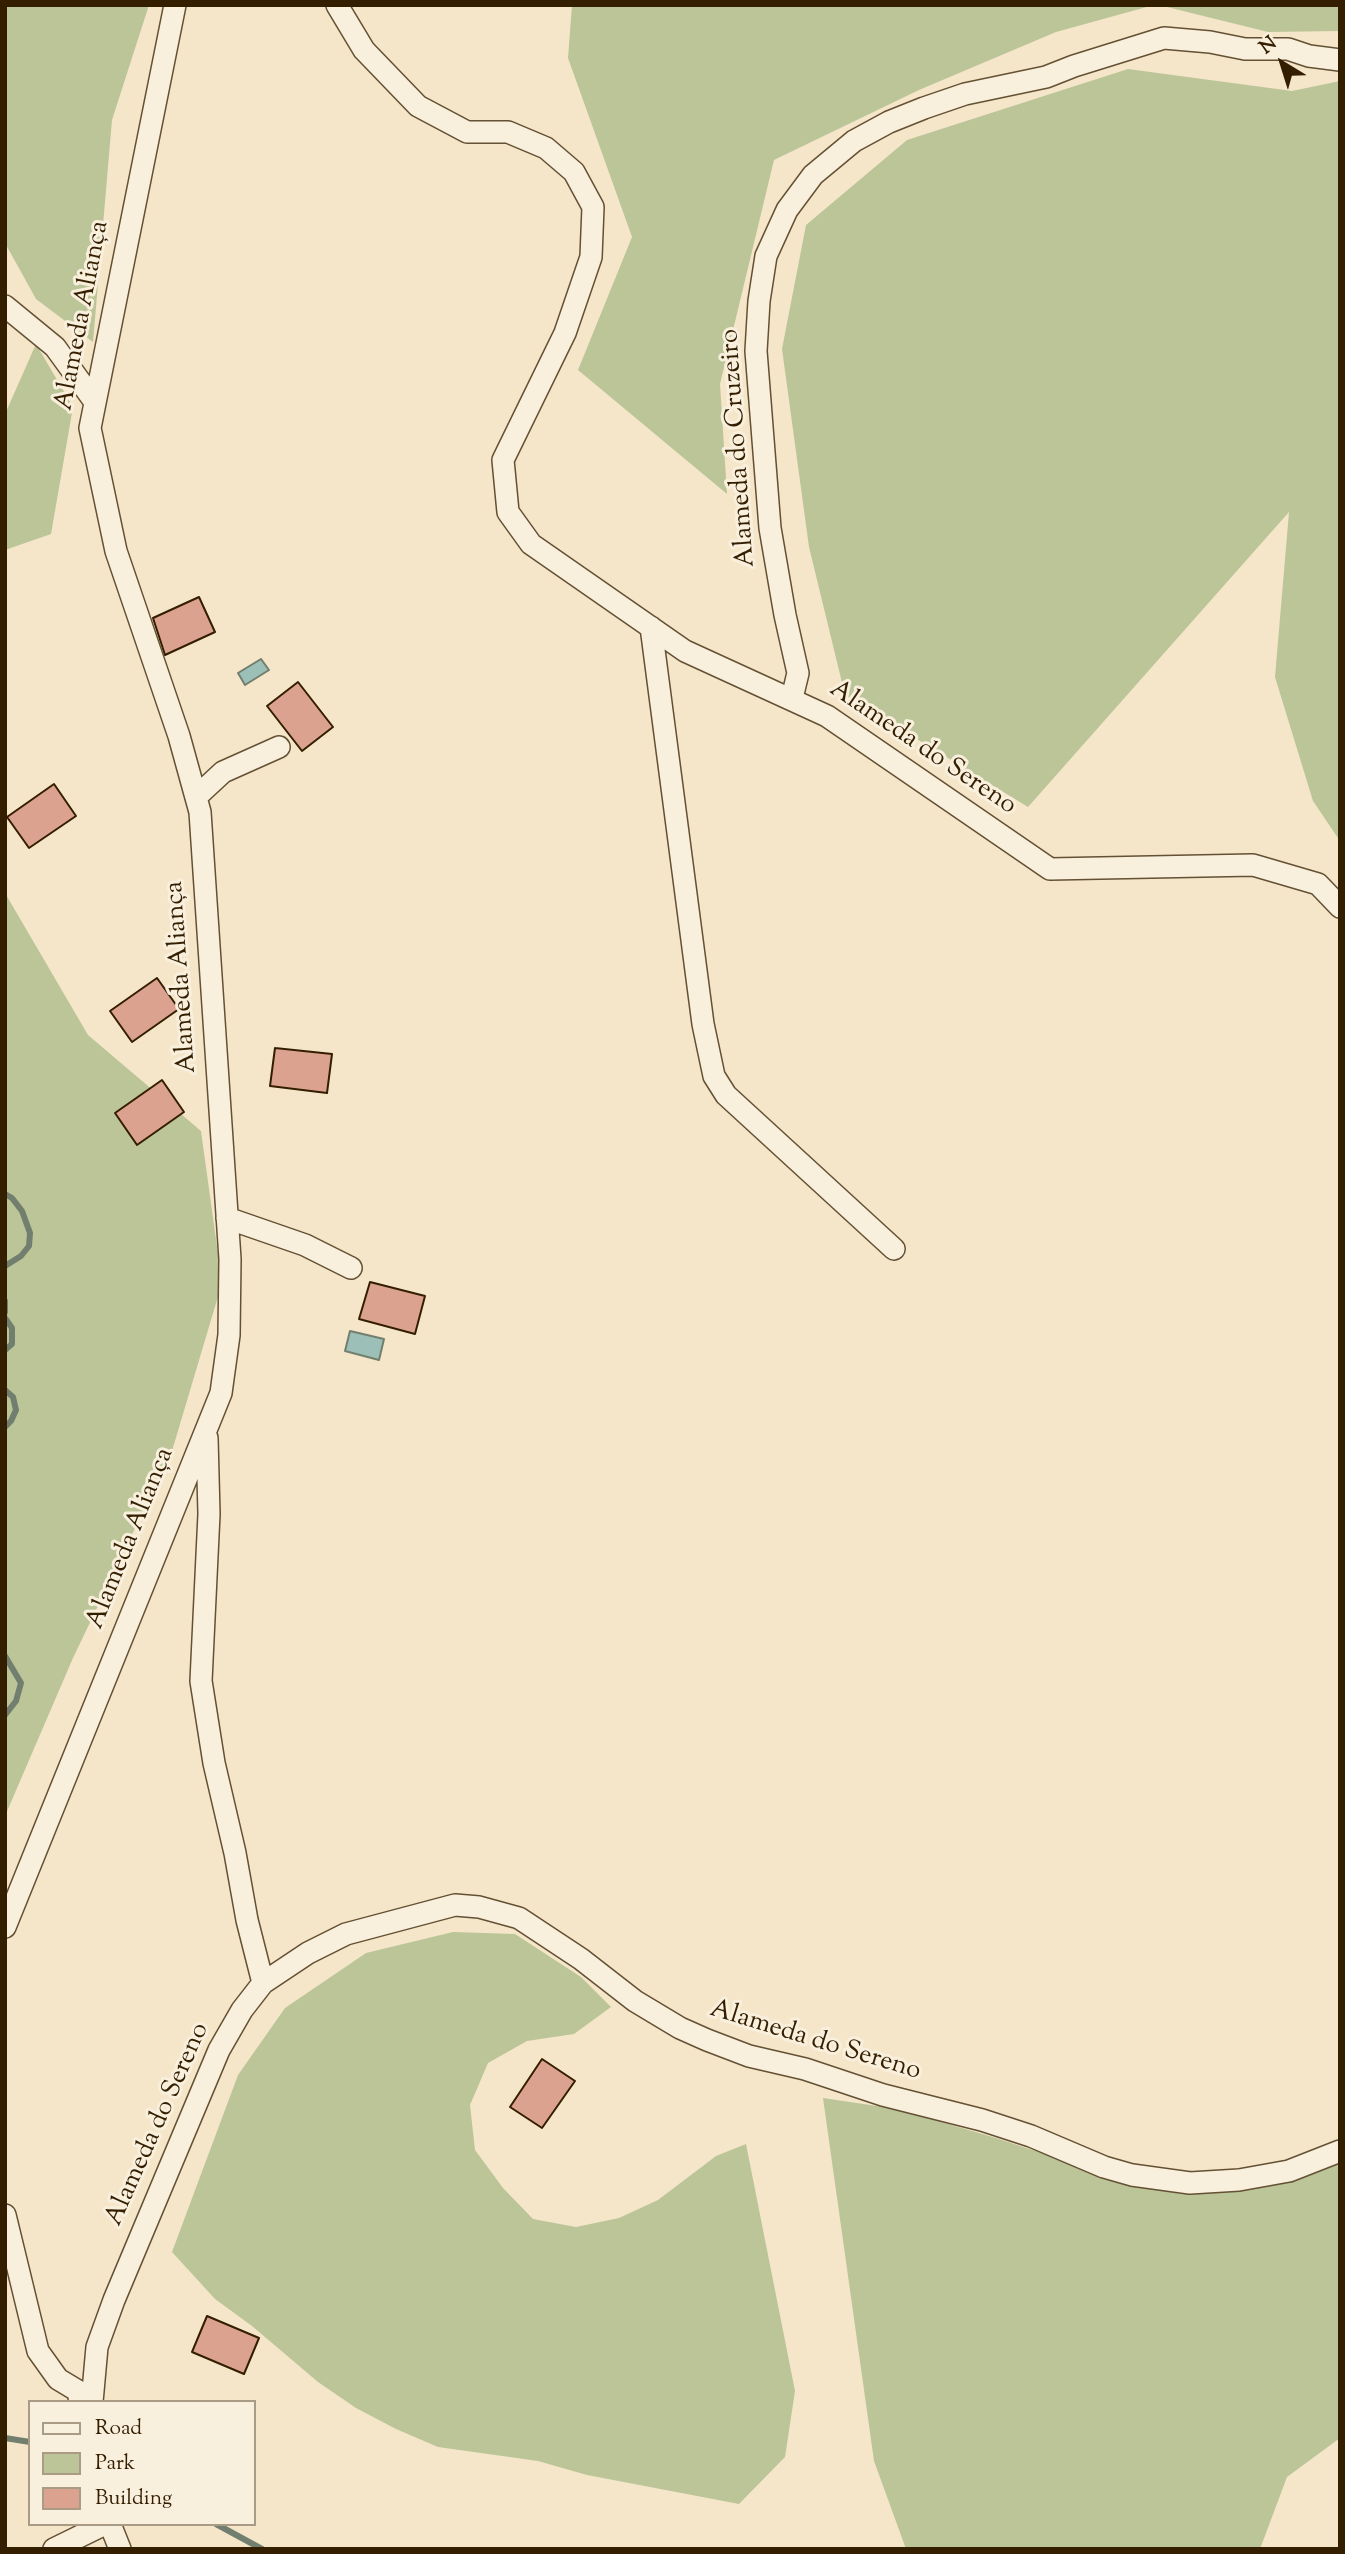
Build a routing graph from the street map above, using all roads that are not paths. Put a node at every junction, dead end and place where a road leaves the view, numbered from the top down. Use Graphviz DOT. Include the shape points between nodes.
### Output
graph roads {
  1 [pos="175,5"];
  2 [pos="337,5"];
  3 [pos="1340,60"];
  4 [pos="5,306"];
  5 [pos="95,402"];
  6 [pos="651,627"];
  7 [pos="792,698"];
  8 [pos="279,747"];
  9 [pos="196,797"];
  10 [pos="1340,907"];
  11 [pos="227,1218"];
  12 [pos="894,1249"];
  13 [pos="351,1268"];
  14 [pos="207,1429"];
  15 [pos="5,1927"];
  16 [pos="263,1983"];
  17 [pos="1340,2151"];
  18 [pos="5,2215"];
  19 [pos="80,2400"];
  20 [pos="92,2400"];
  21 [pos="101,2526"];
  22 [pos="111,2526"];
  23 [pos="54,2549"];
  24 [pos="120,2549"];
  1 -- 5 [label="street, Alameda Aliança"];
  2 -- 6 [label="street, Alameda do Sereno" via="364,50 418,106 467,132 508,132 546,148 574,172 593,207 590,257 565,333 503,460 508,512 531,544"];
  3 -- 7 [label="street, Alameda do Cruzeiro" via="1288,49 1245,49 1164,38 1046,77 924,108 854,141 813,175 787,210 766,256 756,351 770,528 798,673"];
  4 -- 5 [label="street" via="55,346"];
  5 -- 9 [label="street, Alameda Aliança" via="90,428 111,530"];
  6 -- 7 [label="street, Alameda do Sereno" via="685,651"];
  6 -- 12 [label="street" via="703,1024 714,1076 726,1096"];
  7 -- 10 [label="street, Alameda do Sereno" via="827,716 1050,869 1253,865 1318,884"];
  8 -- 9 [label="street" via="223,772"];
  9 -- 11 [label="street, Alameda Aliança"];
  11 -- 13 [label="street" via="305,1245"];
  11 -- 14 [label="street, Alameda Aliança" via="228,1345 221,1393"];
  14 -- 15 [label="street, Alameda Aliança"];
  14 -- 16 [label="street" via="209,1514 201,1681 214,1763"];
  16 -- 17 [label="street, Alameda do Sereno" via="346,1934 455,1905 479,1907 519,1918 680,2028 749,2056 1019,2132 1132,2175 1190,2183 1227,2180 1289,2171"];
  16 -- 20 [label="street, Alameda do Sereno" via="219,2050 114,2300 97,2347"];
  18 -- 19 [label="street" via="38,2351 58,2379 78,2391"];
  21 -- 23 [label="street"];
  22 -- 24 [label="street"];
}
